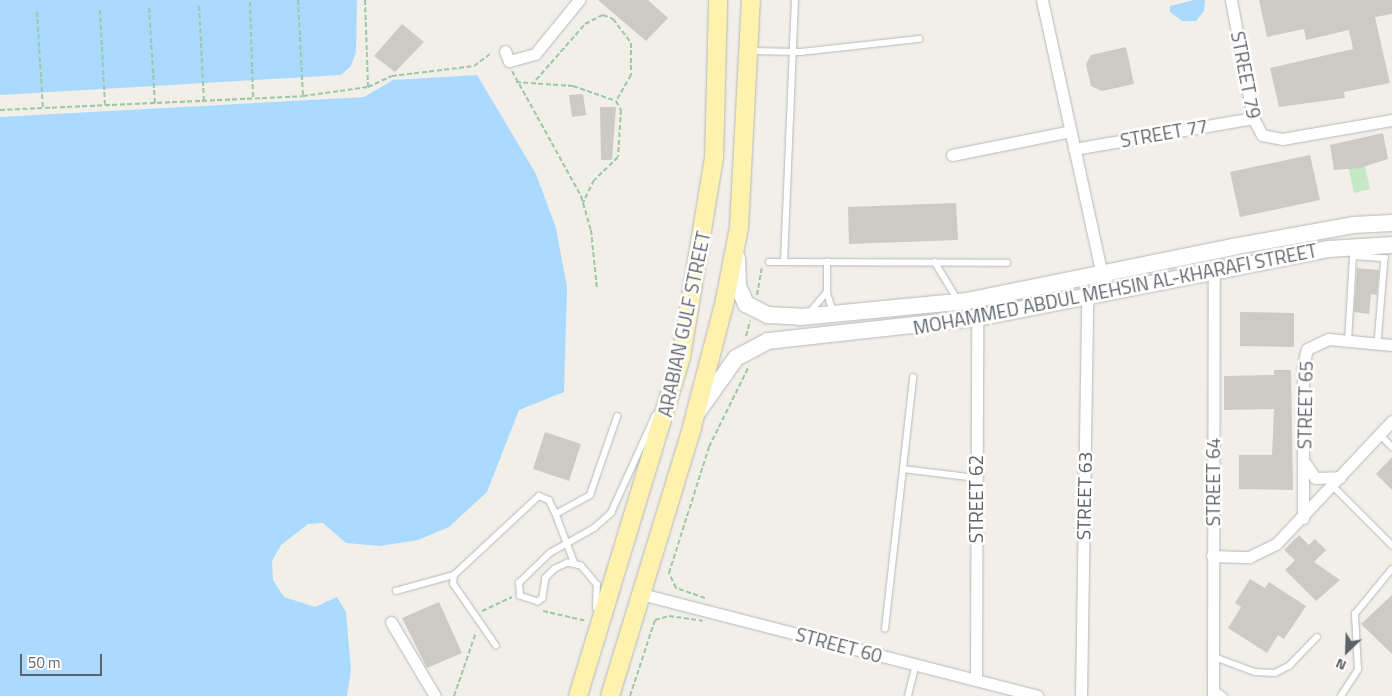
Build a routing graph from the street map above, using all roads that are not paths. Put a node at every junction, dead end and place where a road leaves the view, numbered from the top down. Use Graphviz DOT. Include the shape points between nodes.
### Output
graph roads {
  1 [pos="579,0"];
  2 [pos="718,0"];
  3 [pos="751,0"];
  4 [pos="761,0"];
  5 [pos="796,0"];
  6 [pos="1042,0"];
  7 [pos="1231,0"];
  8 [pos="919,39"];
  9 [pos="751,46"];
  10 [pos="793,51"];
  11 [pos="507,56"];
  12 [pos="1253,118"];
  13 [pos="1392,120"];
  14 [pos="1070,131"];
  15 [pos="1074,149"];
  16 [pos="952,155"];
  17 [pos="1392,223"];
  18 [pos="738,227"];
  19 [pos="1392,240"];
  20 [pos="1374,245"];
  21 [pos="1392,245"];
  22 [pos="769,262"];
  23 [pos="784,262"];
  24 [pos="827,262"];
  25 [pos="935,262"];
  26 [pos="1007,263"];
  27 [pos="1214,271"];
  28 [pos="1102,273"];
  29 [pos="827,292"];
  30 [pos="1106,293"];
  31 [pos="1088,297"];
  32 [pos="959,302"];
  33 [pos="838,315"];
  34 [pos="801,317"];
  35 [pos="977,318"];
  36 [pos="850,334"];
  37 [pos="1348,341"];
  38 [pos="1378,344"];
  39 [pos="1392,345"];
  40 [pos="681,357"];
  41 [pos="913,378"];
  42 [pos="616,417"];
  43 [pos="694,418"];
  44 [pos="1392,421"];
  45 [pos="1380,434"];
  46 [pos="658,443"];
  47 [pos="1392,446"];
  48 [pos="1304,459"];
  49 [pos="902,469"];
  50 [pos="976,478"];
  51 [pos="1336,481"];
  52 [pos="556,514"];
  53 [pos="1303,518"];
  54 [pos="663,525"];
  55 [pos="568,543"];
  56 [pos="1392,545"];
  57 [pos="1212,556"];
  58 [pos="574,564"];
  59 [pos="1392,569"];
  60 [pos="454,575"];
  61 [pos="396,591"];
  62 [pos="641,594"];
  63 [pos="391,622"];
  64 [pos="593,628"];
  65 [pos="885,629"];
  66 [pos="1318,637"];
  67 [pos="496,646"];
  68 [pos="1212,656"];
  69 [pos="916,665"];
  70 [pos="976,680"];
  71 [pos="1212,693"];
  72 [pos="435,696"];
  73 [pos="578,696"];
  74 [pos="610,696"];
  75 [pos="908,696"];
  76 [pos="1037,696"];
  77 [pos="1081,696"];
  78 [pos="1224,696"];
  79 [pos="1341,696"];
  1 -- 11 [label="street" via="535,54"];
  2 -- 40 [label="main road, ARABIAN GULF STREET" via="713,168"];
  3 -- 9 [label="main road, ARABIAN GULF STREET"];
  4 -- 9 [label="main road"];
  5 -- 10 [label="lane"];
  6 -- 14 [label="street"];
  7 -- 12 [label="street, STREET 79"];
  8 -- 10 [label="lane"];
  9 -- 10 [label="lane"];
  9 -- 18 [label="main road, ARABIAN GULF STREET"];
  10 -- 23 [label="lane"];
  12 -- 13 [label="street, STREET 79" via="1260,133 1275,139"];
  12 -- 15 [label="street, STREET 77"];
  14 -- 15 [label="street"];
  14 -- 16 [label="street"];
  15 -- 28 [label="street"];
  17 -- 28 [label="main road, MOHAMMED ABDUL MEHSIN AL-KHARAFI STREET" via="1353,225"];
  18 -- 34 [label="main road, MOHAMMED ABDUL MEHSIN AL-KHARAFI STREET" via="738,279 743,301 768,315"];
  18 -- 43 [label="main road, ARABIAN GULF STREET"];
  19 -- 20 [label="main road"];
  20 -- 21 [label="main road, MOHAMMED ABDUL MEHSIN AL-KHARAFI STREET"];
  20 -- 27 [label="main road, MOHAMMED ABDUL MEHSIN AL-KHARAFI STREET" via="1329,249"];
  22 -- 23 [label="lane"];
  23 -- 24 [label="lane"];
  24 -- 25 [label="lane"];
  24 -- 29 [label="lane"];
  25 -- 26 [label="lane"];
  25 -- 32 [label="lane"];
  27 -- 30 [label="main road, MOHAMMED ABDUL MEHSIN AL-KHARAFI STREET"];
  27 -- 57 [label="street, STREET 64"];
  28 -- 30 [label="street"];
  28 -- 32 [label="main road, MOHAMMED ABDUL MEHSIN AL-KHARAFI STREET"];
  29 -- 33 [label="lane"];
  29 -- 34 [label="lane"];
  30 -- 31 [label="main road, MOHAMMED ABDUL MEHSIN AL-KHARAFI STREET"];
  31 -- 35 [label="main road, MOHAMMED ABDUL MEHSIN AL-KHARAFI STREET"];
  31 -- 77 [label="street, STREET 63"];
  32 -- 33 [label="main road, MOHAMMED ABDUL MEHSIN AL-KHARAFI STREET"];
  33 -- 34 [label="main road, MOHAMMED ABDUL MEHSIN AL-KHARAFI STREET"];
  33 -- 36 [label="main road"];
  35 -- 36 [label="main road, MOHAMMED ABDUL MEHSIN AL-KHARAFI STREET"];
  35 -- 50 [label="street, STREET 62"];
  36 -- 43 [label="main road, MOHAMMED ABDUL MEHSIN AL-KHARAFI STREET" via="768,341 742,353"];
  37 -- 38 [label="street, STREET 65"];
  37 -- 38 [label="lane" via="1353,256 1385,258"];
  37 -- 48 [label="street, STREET 65" via="1320,340 1305,353"];
  38 -- 39 [label="street, STREET 65"];
  40 -- 46 [label="main road, ARABIAN GULF STREET"];
  40 -- 55 [label="lane" via="611,513"];
  41 -- 49 [label="lane"];
  42 -- 52 [label="lane" via="590,495"];
  43 -- 54 [label="main road, ARABIAN GULF STREET"];
  44 -- 45 [label="street"];
  45 -- 47 [label="lane"];
  45 -- 51 [label="street"];
  46 -- 54 [label="main road" via="658,458 639,523 649,533"];
  46 -- 64 [label="main road, ARABIAN GULF STREET"];
  48 -- 51 [label="street, STREET 65" via="1315,478"];
  48 -- 53 [label="street, STREET 65"];
  49 -- 50 [label="lane"];
  49 -- 65 [label="lane"];
  50 -- 70 [label="street, STREET 62"];
  51 -- 53 [label="street"];
  51 -- 56 [label="lane"];
  52 -- 55 [label="lane"];
  52 -- 60 [label="lane" via="549,500 535,497"];
  53 -- 57 [label="street" via="1262,553 1241,558"];
  54 -- 62 [label="main road, ARABIAN GULF STREET"];
  55 -- 58 [label="lane"];
  55 -- 58 [label="lane" via="523,576 520,596 530,602 541,601 550,573"];
  57 -- 68 [label="street, STREET 64"];
  58 -- 64 [label="lane" via="586,570 597,586"];
  59 -- 79 [label="lane" via="1355,614 1358,670"];
  60 -- 61 [label="lane"];
  60 -- 67 [label="lane" via="453,584"];
  62 -- 69 [label="street, STREET 60"];
  62 -- 74 [label="main road, ARABIAN GULF STREET"];
  63 -- 72 [label="street"];
  64 -- 73 [label="main road, ARABIAN GULF STREET"];
  66 -- 68 [label="lane" via="1289,666 1275,673 1255,672"];
  68 -- 71 [label="street, STREET 64"];
  69 -- 70 [label="street, STREET 60"];
  69 -- 75 [label="lane"];
  70 -- 76 [label="street, STREET 60"];
  71 -- 78 [label="lane"];
}
